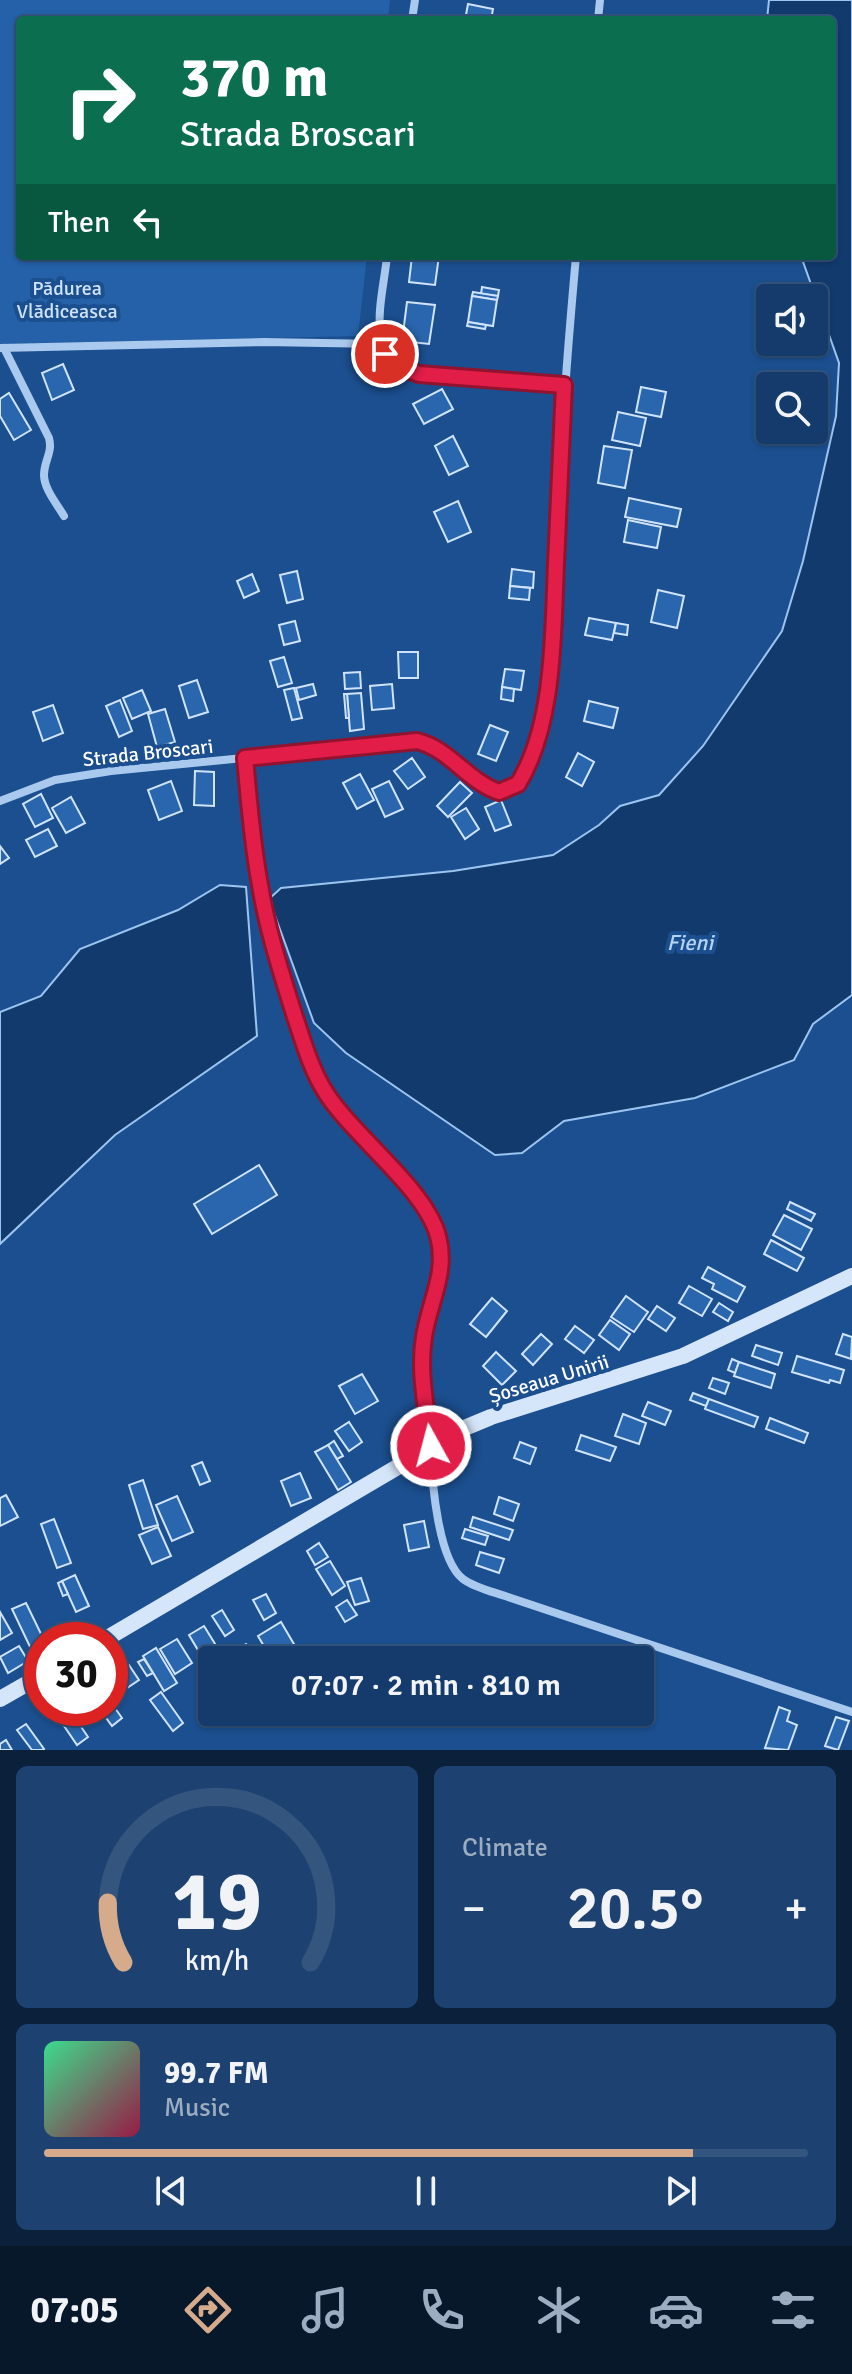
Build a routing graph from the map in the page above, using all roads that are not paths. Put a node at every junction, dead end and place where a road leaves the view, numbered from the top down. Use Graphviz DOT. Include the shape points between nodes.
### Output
graph roads {
  1 [pos="387,260"];
  2 [pos="576,260"];
  3 [pos="381,344"];
  4 [pos="2,348"];
  5 [pos="564,385"];
  6 [pos="64,516"];
  7 [pos="245,758"];
  8 [pos="0,801"];
  9 [pos="852,1276"];
  10 [pos="431,1446"];
  11 [pos="128,1626"];
  12 [pos="24,1685"];
  13 [pos="0,1699"];
  14 [pos="852,1712"];
  1 -- 3 [label="street"];
  2 -- 5 [label="street, Strada Broscari"];
  3 -- 4 [label="street"];
  3 -- 5 [label="street" via="392,362 408,371"];
  4 -- 6 [label="street" via="49,438 44,481"];
  5 -- 7 [label="street, Strada Broscari" via="545,704 518,784 499,792 488,789 444,752 417,741"];
  7 -- 8 [label="street, Strada Broscari" via="55,780"];
  7 -- 10 [label="street" via="267,921 312,1066 340,1112 427,1211 438,1237 441,1270 423,1360"];
  9 -- 10 [label="main road, Șoseaua Unirii" via="683,1356 491,1417"];
  10 -- 11 [label="main road, Șoseaua Unirii"];
  10 -- 14 [label="street" via="446,1546 465,1581"];
  12 -- 13 [label="main road"];
}
